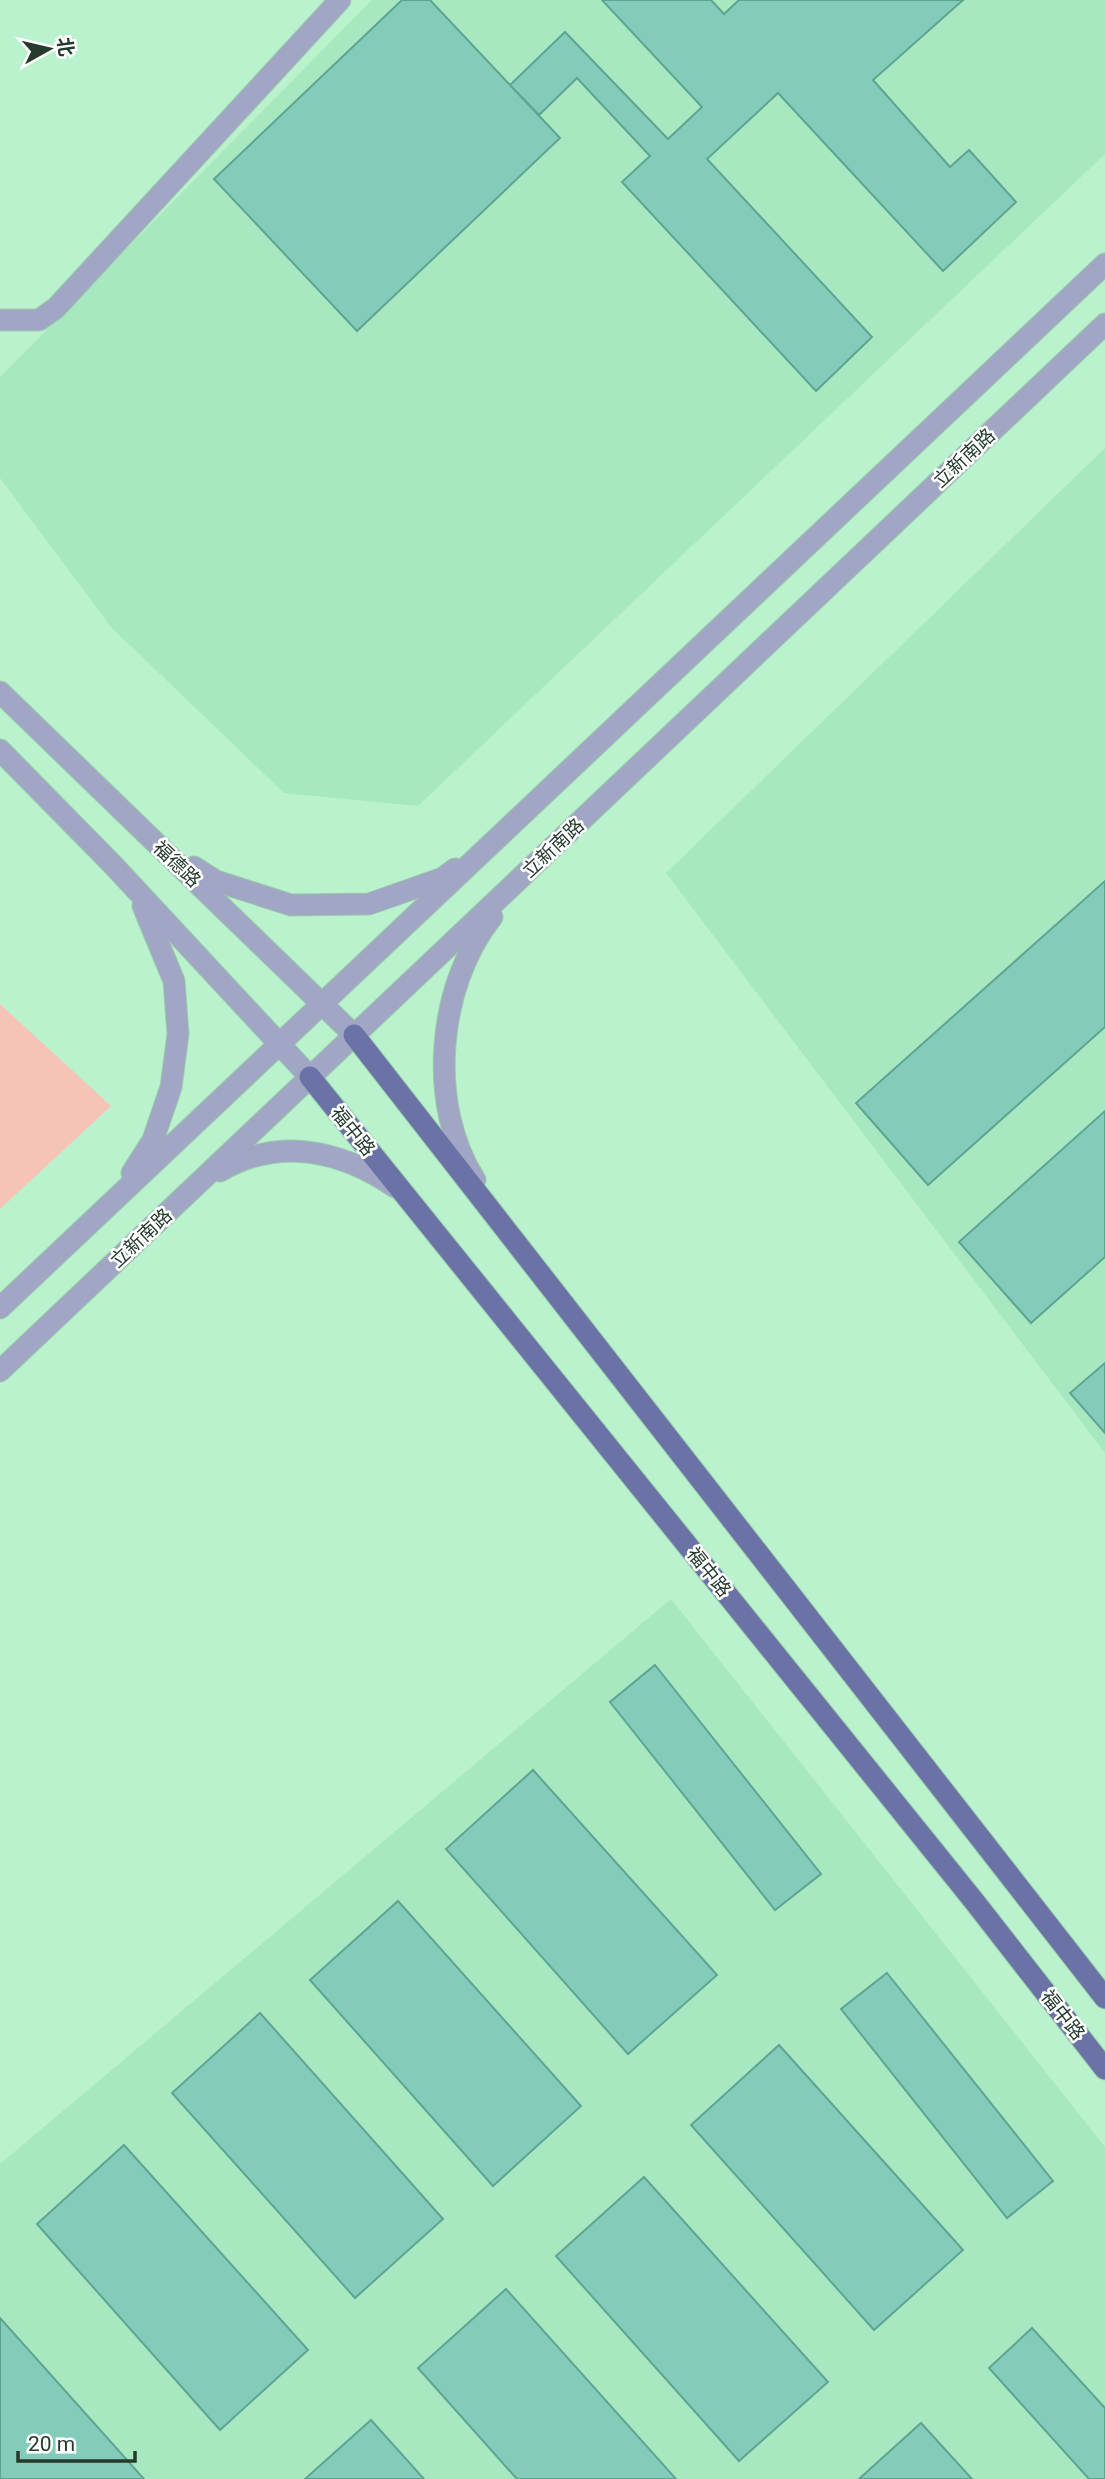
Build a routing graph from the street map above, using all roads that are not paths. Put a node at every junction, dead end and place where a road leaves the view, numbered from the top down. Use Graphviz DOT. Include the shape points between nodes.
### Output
graph roads {
  1 [pos="340,0"];
  2 [pos="1105,264"];
  3 [pos="0,320"];
  4 [pos="1105,324"];
  5 [pos="0,692"];
  6 [pos="0,750"];
  7 [pos="512,825"];
  8 [pos="150,838"];
  9 [pos="531,868"];
  10 [pos="135,888"];
  11 [pos="324,1004"];
  12 [pos="354,1035"];
  13 [pos="280,1045"];
  14 [pos="310,1077"];
  15 [pos="197,1184"];
  16 [pos="404,1193"];
  17 [pos="114,1201"];
  18 [pos="510,1235"];
  19 [pos="0,1308"];
  20 [pos="0,1371"];
  21 [pos="1105,1998"];
  22 [pos="1105,2069"];
  1 -- 3 [label="street" via="56,308 39,320"];
  2 -- 7 [label="street"];
  4 -- 9 [label="street, 立新南路"];
  5 -- 8 [label="street, 福德路"];
  6 -- 10 [label="street"];
  7 -- 8 [label="street" via="443,878 369,904 291,905 216,881"];
  7 -- 11 [label="street"];
  8 -- 11 [label="street, 福德路"];
  9 -- 12 [label="street, 立新南路"];
  9 -- 18 [label="street" via="480,932 449,1006 443,1086 463,1161"];
  10 -- 13 [label="street"];
  10 -- 17 [label="street" via="174,981 178,1034 171,1087 153,1140"];
  11 -- 12 [label="street, 福德路"];
  11 -- 13 [label="street"];
  12 -- 14 [label="street, 立新南路"];
  12 -- 18 [label="main road"];
  13 -- 14 [label="street"];
  13 -- 17 [label="street"];
  14 -- 15 [label="street, 立新南路"];
  14 -- 16 [label="main road, 福中路"];
  15 -- 16 [label="street" via="234,1162 281,1150 334,1156 366,1167"];
  15 -- 20 [label="street, 立新南路"];
  16 -- 22 [label="main road, 福中路"];
  17 -- 19 [label="street"];
  18 -- 21 [label="main road"];
}
